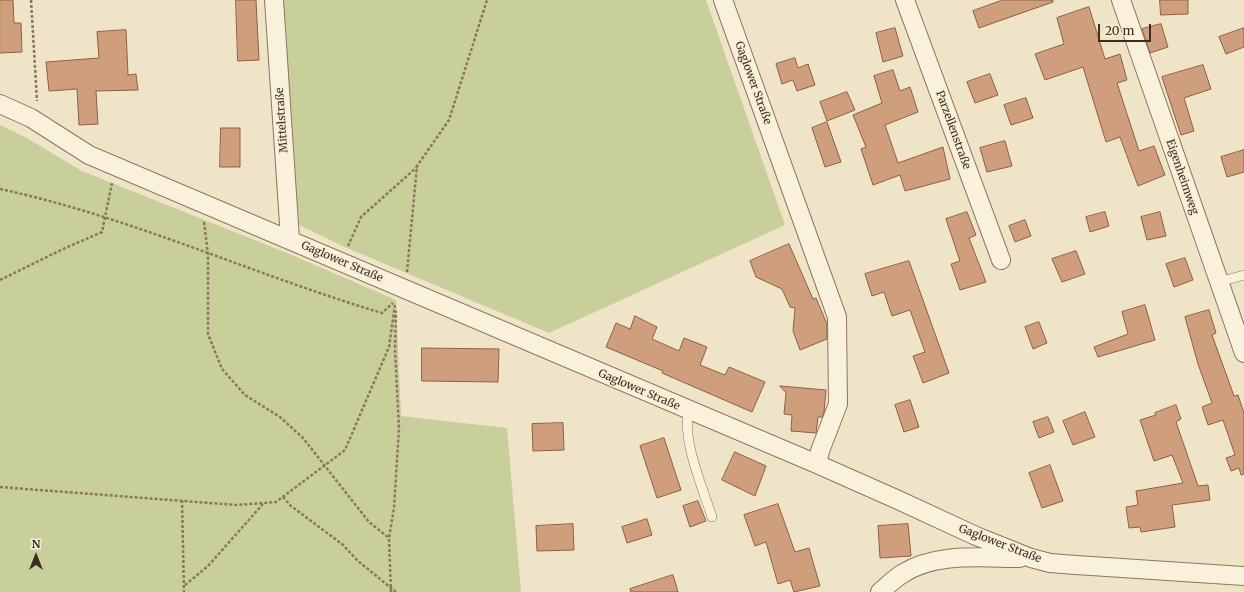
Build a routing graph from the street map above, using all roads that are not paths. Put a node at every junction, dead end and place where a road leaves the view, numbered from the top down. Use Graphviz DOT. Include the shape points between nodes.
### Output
graph roads {
  1 [pos="274,0"];
  2 [pos="724,0"];
  3 [pos="905,0"];
  4 [pos="1121,0"];
  5 [pos="0,104"];
  6 [pos="290,239"];
  7 [pos="1001,260"];
  8 [pos="1244,275"];
  9 [pos="1219,282"];
  10 [pos="1244,354"];
  11 [pos="688,410"];
  12 [pos="817,464"];
  13 [pos="712,518"];
  14 [pos="976,536"];
  15 [pos="958,558"];
  16 [pos="1030,558"];
  17 [pos="1244,576"];
  18 [pos="880,592"];
  1 -- 6 [label="street, Mittelstraße"];
  2 -- 12 [label="street, Gaglower Straße" via="837,317 838,404"];
  3 -- 7 [label="street, Parzellenstraße"];
  4 -- 9 [label="street, Eigenheimweg"];
  5 -- 6 [label="street, Gaglower Straße" via="32,118 89,155"];
  6 -- 11 [label="street, Gaglower Straße"];
  8 -- 9 [label="lane"];
  9 -- 10 [label="street, Eigenheimweg"];
  11 -- 12 [label="street, Gaglower Straße"];
  11 -- 13 [label="lane, Gaglower Straße" via="686,427 690,448"];
  12 -- 14 [label="street, Gaglower Straße"];
  14 -- 15 [label="street" via="971,548"];
  14 -- 16 [label="street, Gaglower Straße"];
  15 -- 16 [label="street"];
  15 -- 18 [label="street" via="928,563 902,574"];
  16 -- 17 [label="street, Gaglower Straße" via="1050,563"];
}
